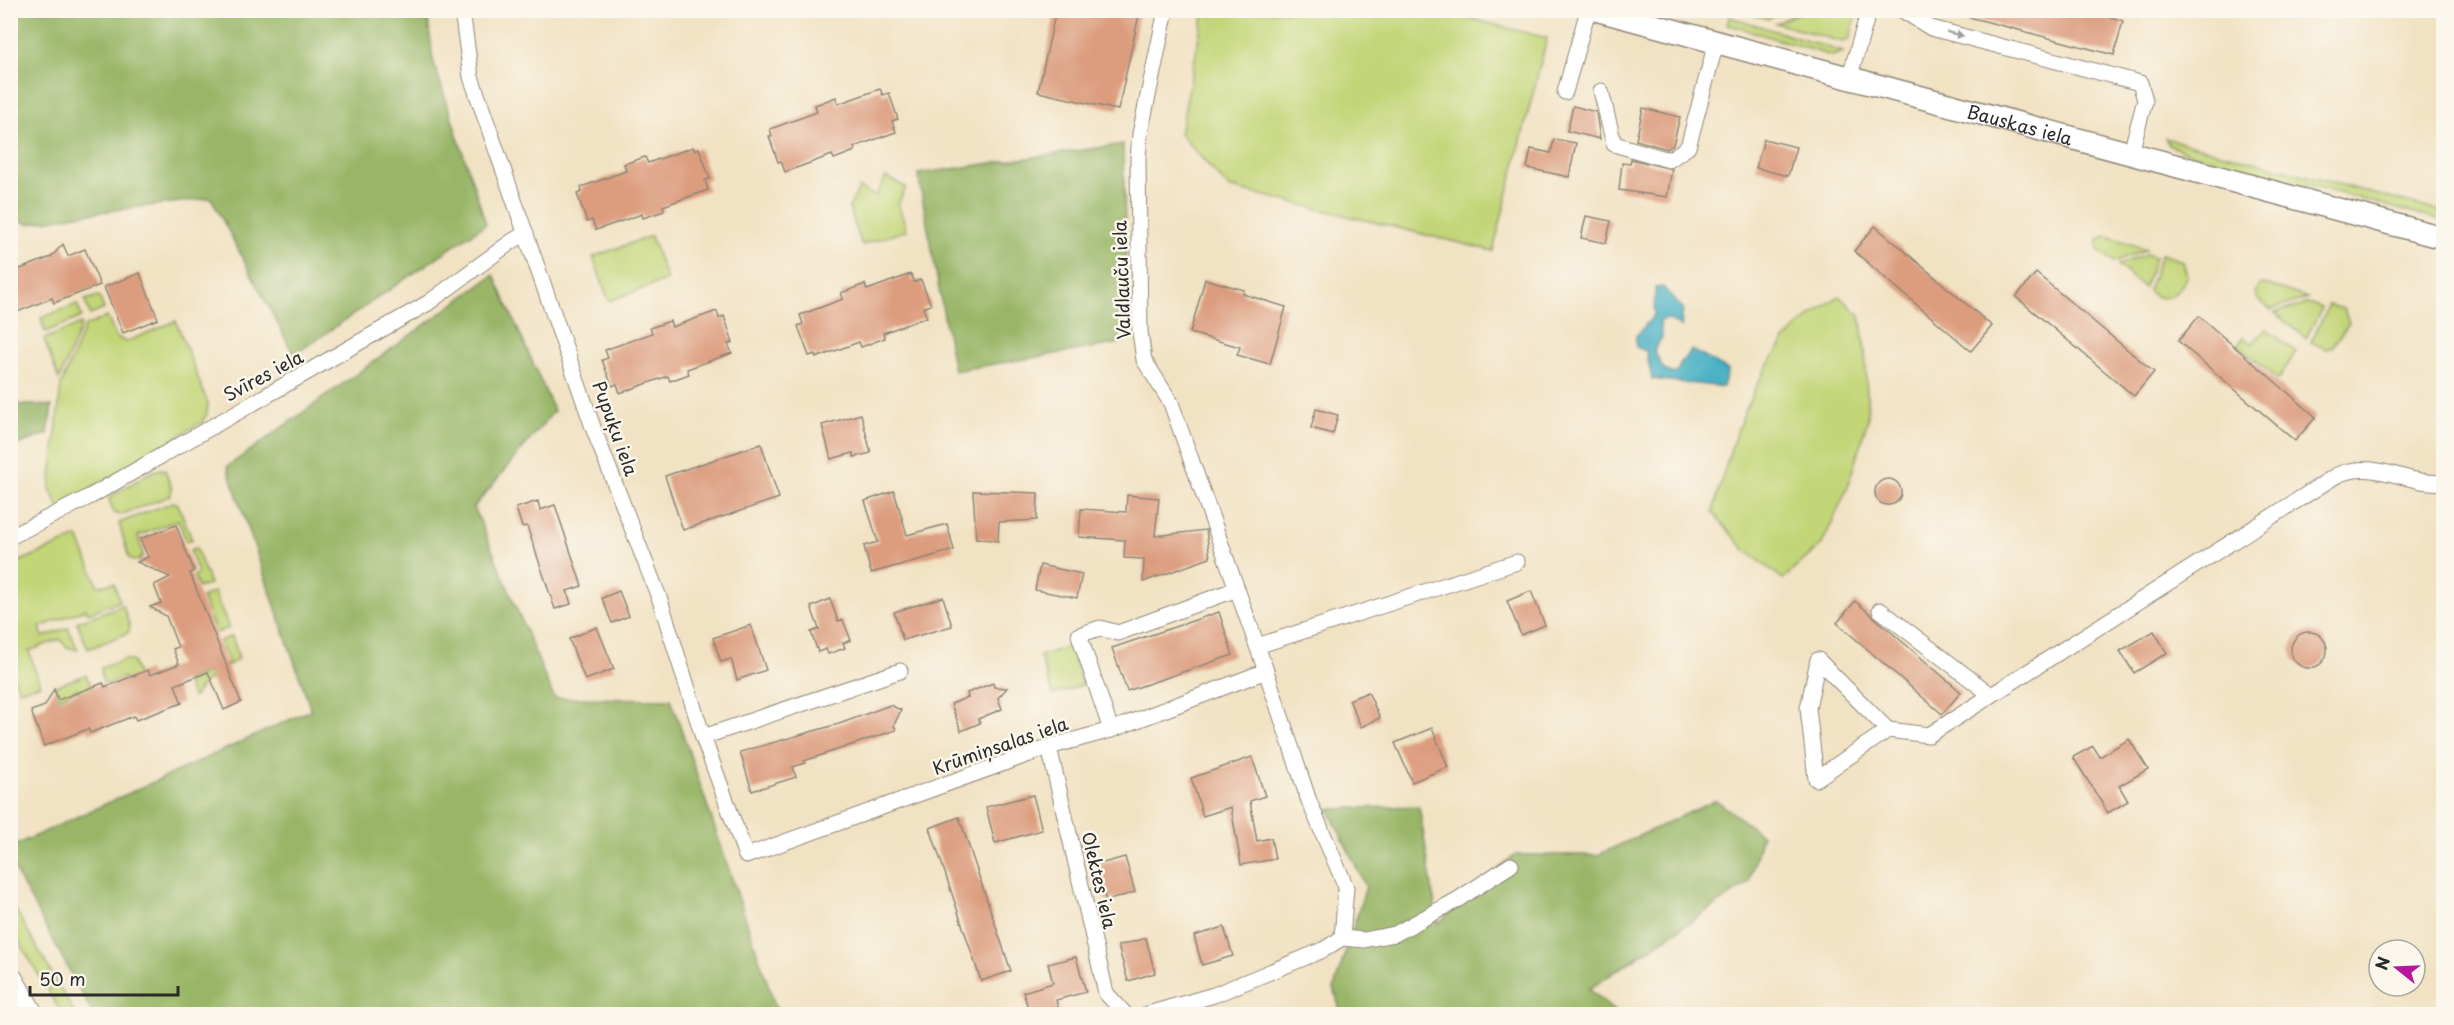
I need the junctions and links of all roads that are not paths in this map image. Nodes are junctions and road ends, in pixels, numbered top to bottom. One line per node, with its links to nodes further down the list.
1 (462, 10): 12 (street, Pupuķu iela)
2 (1166, 10): 17 (street, Valdlauču iela)
3 (1588, 10): 10 (street)
4 (1597, 10): 7 (main road, Bauskas iela)
5 (1869, 10): 8 (street)
6 (1902, 10): 11 (street, one-way to 11)
7 (1716, 43): 8 (main road, Bauskas iela); 9 (street)
8 (1849, 79): 11 (main road, Bauskas iela)
9 (1601, 91)
10 (1565, 92)
11 (2130, 156): 13 (main road, Bauskas iela)
12 (526, 233): 15 (street, Svīres iela); 25 (street, Pupuķu iela)
13 (2444, 238)
14 (2444, 482): 22 (street)
15 (10, 537)
16 (1517, 562): 19 (street)
17 (1237, 589): 19 (street, Valdlauču iela); 23 (street)
18 (1880, 609): 22 (street)
19 (1257, 646): 21 (street, Valdlauču iela)
20 (900, 671): 25 (street)
21 (1266, 671): 23 (street, Krūmiņsalas iela); 29 (street, Valdlauču iela)
22 (1991, 695): 24 (street)
23 (1112, 730): 26 (street, Krūmiņsalas iela)
24 (1888, 730): 24 (street)
25 (703, 737): 27 (street, Pupuķu iela)
26 (1049, 747): 27 (street, Krūmiņsalas iela); 32 (street, Olektes iela)
27 (747, 856)
28 (1510, 865): 29 (street)
29 (1342, 938): 33 (street)
30 (10, 980): 31 (highway)
31 (30, 1014)
32 (1125, 1014)
33 (1148, 1014)

